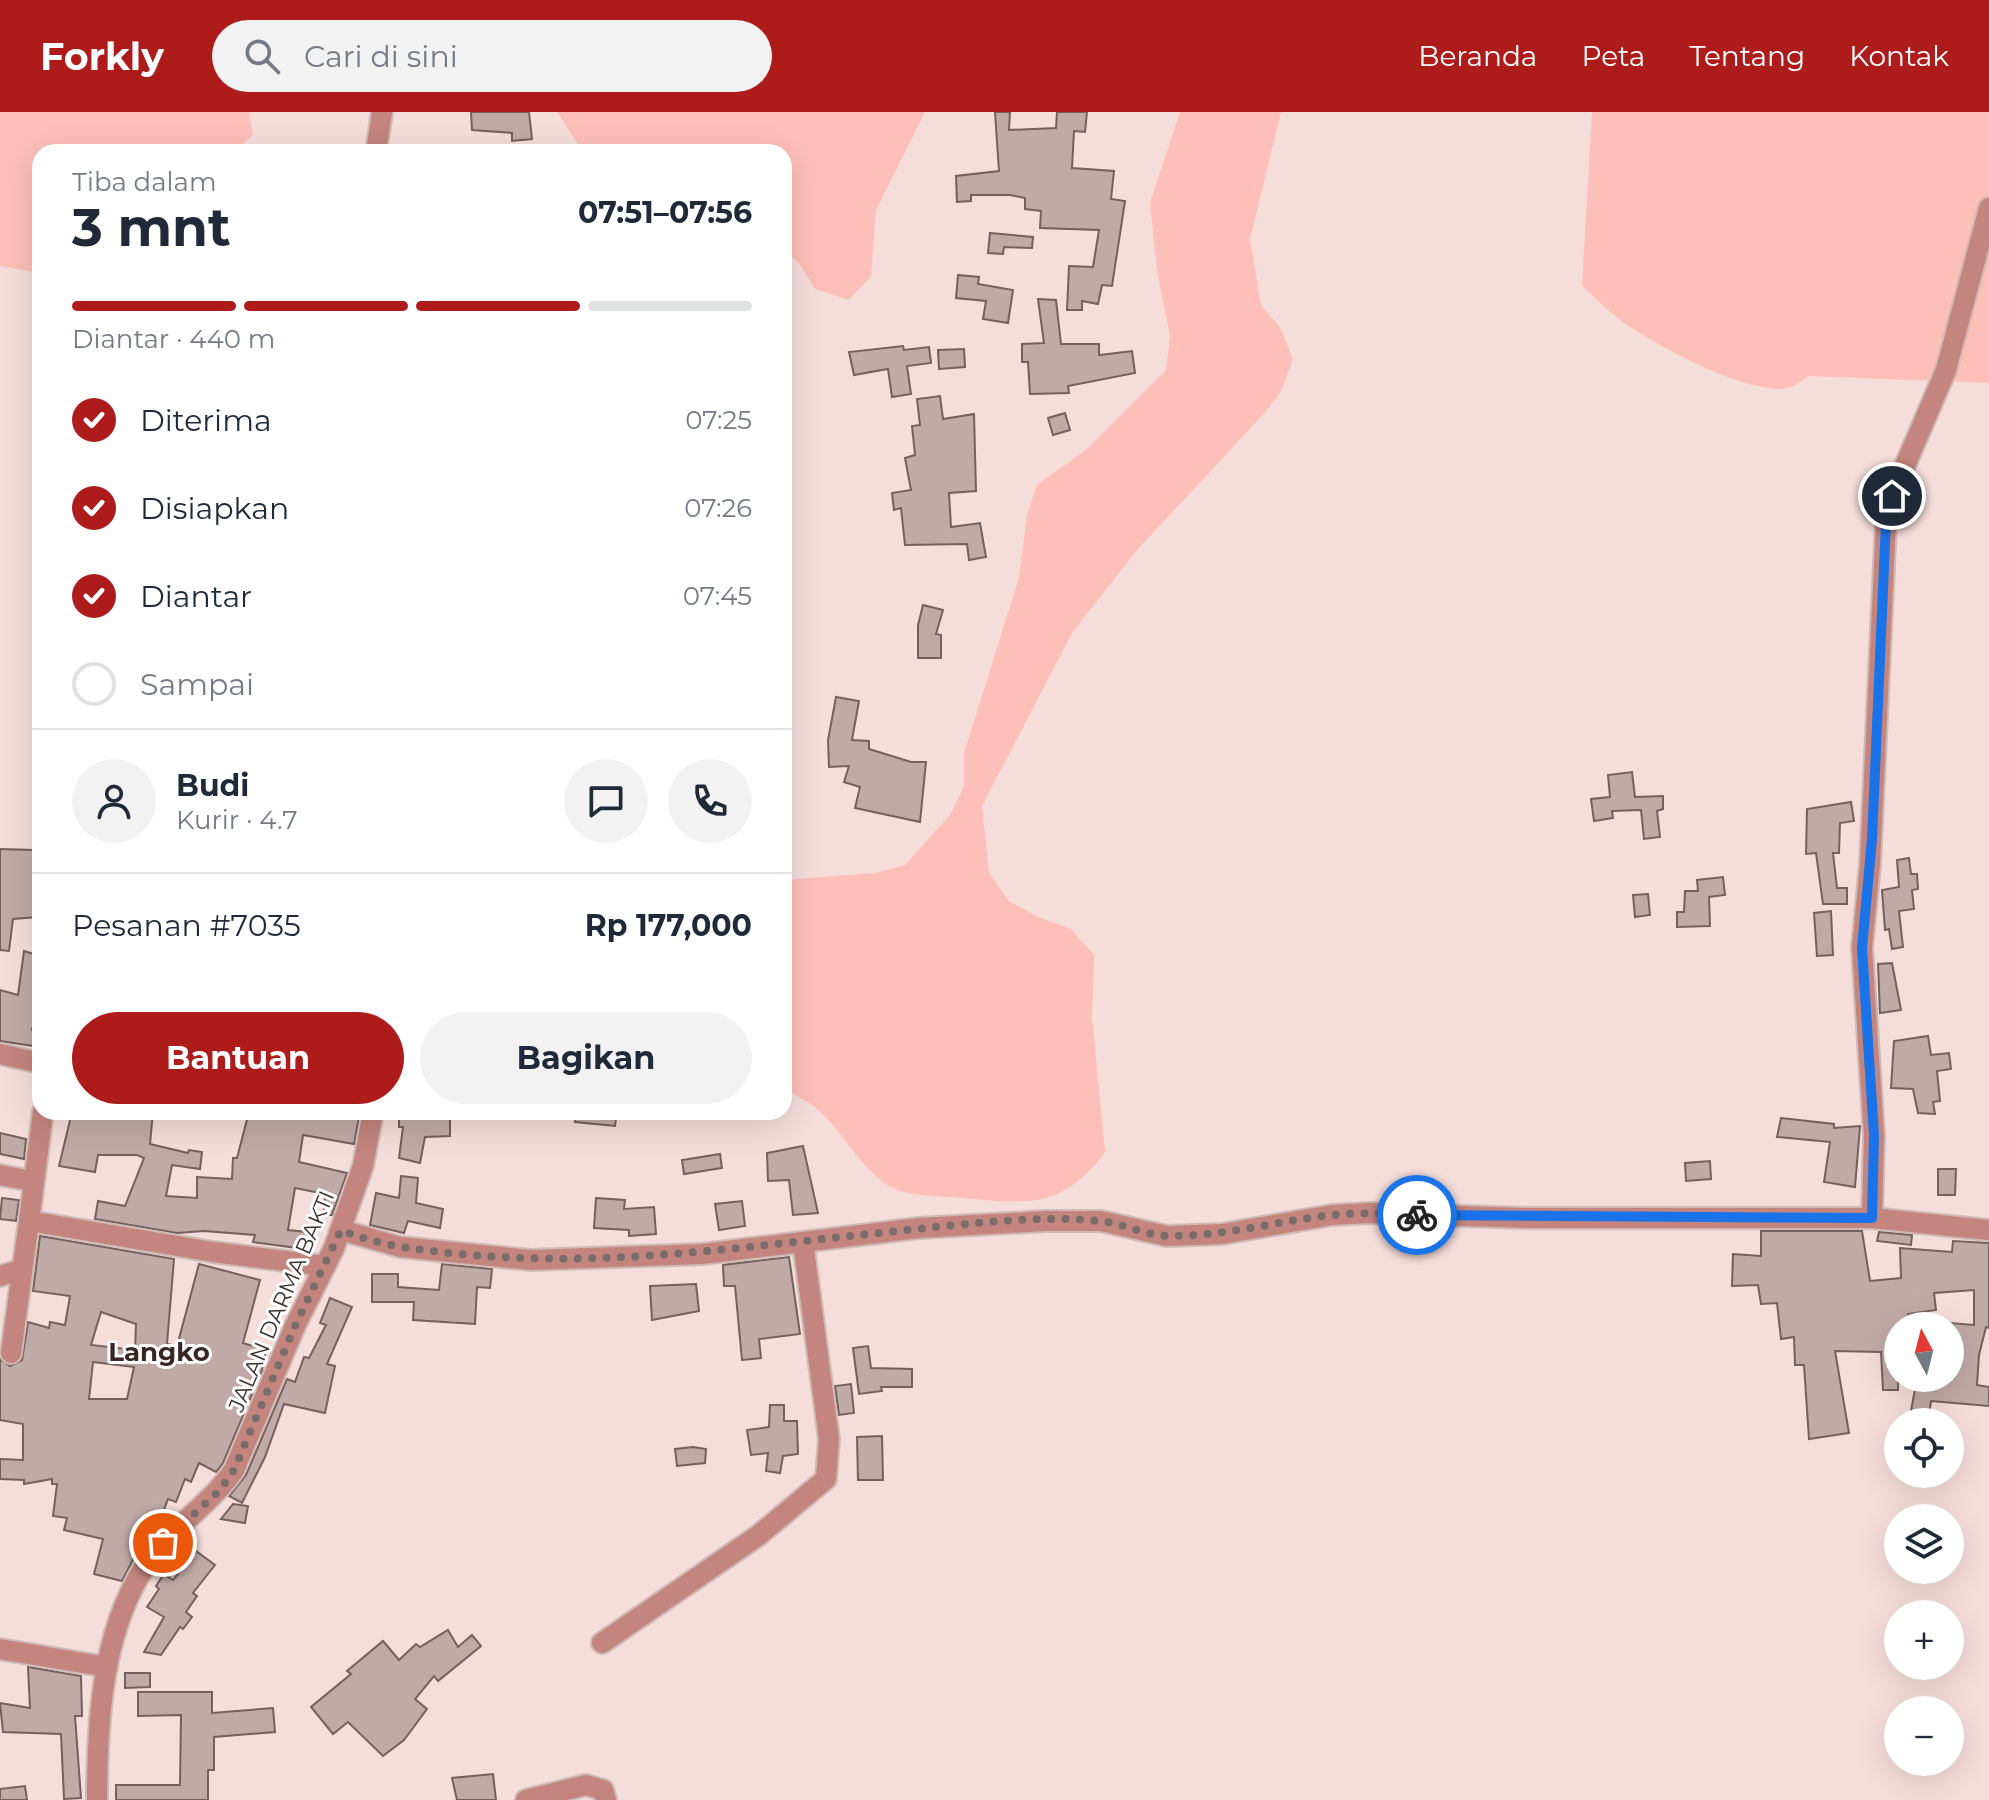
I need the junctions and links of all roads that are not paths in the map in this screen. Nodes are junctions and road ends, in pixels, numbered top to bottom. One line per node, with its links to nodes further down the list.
1 (382, 112): 2 (street)
2 (377, 144)
3 (1989, 208): 10 (street)
4 (0, 1054): 5 (street)
5 (32, 1061)
6 (42, 1120): 9 (street)
7 (372, 1120): 12 (street, JALAN DARMA BAKTI)
8 (0, 1175): 9 (street)
9 (32, 1181): 11 (street)
10 (1872, 1218): 13 (street); 14 (street)
11 (29, 1221): 15 (street); 16 (street)
12 (341, 1230): 14 (street); 15 (street, JALAN DARMA BAKTI)
13 (1989, 1230)
14 (803, 1242): 18 (street)
15 (325, 1266): 20 (street, JALAN DARMA BAKTI)
16 (10, 1273): 17 (street)
17 (11, 1353)
18 (602, 1643)
19 (0, 1649): 20 (street)
20 (107, 1667): 21 (street, JALAN DARMA BAKTI)
21 (97, 1800)
22 (526, 1800): 23 (street)
23 (606, 1800)

